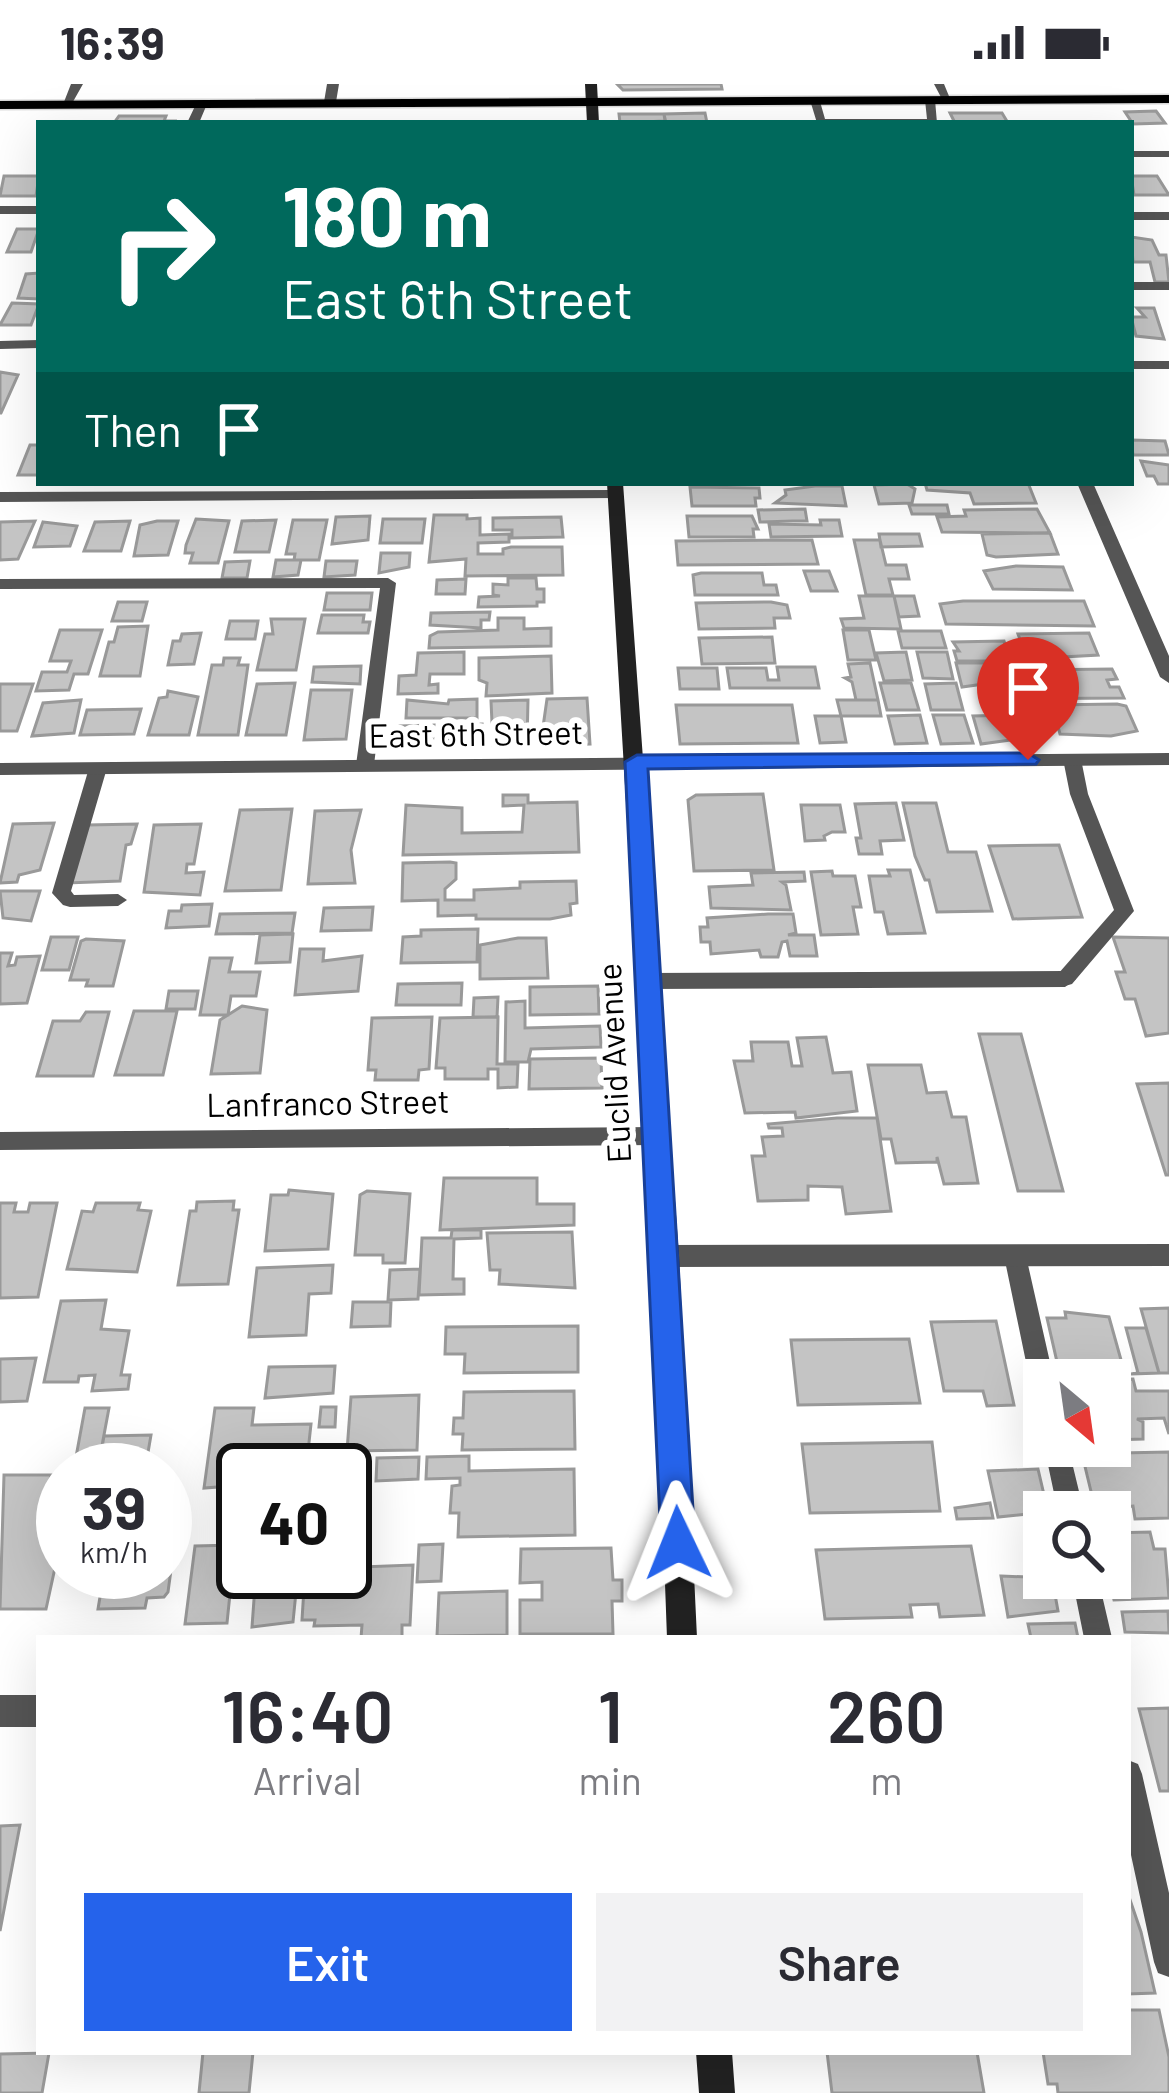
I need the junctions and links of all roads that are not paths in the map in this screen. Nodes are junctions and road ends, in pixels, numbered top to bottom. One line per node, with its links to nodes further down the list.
1 (77, 84): 10 (street)
2 (333, 84): 7 (street)
3 (938, 84): 6 (lane)
4 (592, 92): 6 (main road); 7 (main road)
5 (1169, 99): 6 (main road)
6 (938, 100)
7 (330, 102): 9 (main road)
8 (0, 104): 10 (main road)
9 (201, 104): 10 (main road); 11 (street)
10 (67, 105)
11 (194, 120)
12 (1134, 154): 13 (lane)
13 (1169, 154)
14 (0, 210): 15 (street)
15 (36, 210)
16 (1134, 216): 17 (street)
17 (1169, 216)
18 (1134, 286): 19 (lane)
19 (1169, 286)
20 (36, 344): 21 (street)
21 (0, 345)
22 (1169, 364): 23 (street)
23 (1134, 365)
24 (1086, 486): 28 (street)
25 (615, 488): 26 (street); 31 (street, Euclid Avenue)
26 (0, 497)
27 (0, 584): 32 (lane)
28 (1169, 677)
29 (1169, 758): 30 (street, East 6th Street)
30 (1072, 759): 31 (street, East 6th Street); 36 (lane)
31 (637, 762): 32 (street, East 6th Street); 37 (street, Euclid Avenue)
32 (364, 765): 33 (street, East 6th Street)
33 (98, 768): 34 (street, East 6th Street); 35 (lane)
34 (0, 769)
35 (118, 900)
36 (1066, 979): 37 (street)
37 (647, 981): 38 (street, Euclid Avenue)
38 (656, 1136): 39 (street, Lanfranco Street); 41 (street, Euclid Avenue)
39 (0, 1142)
40 (1169, 1255): 42 (street)
41 (666, 1256): 42 (street); 45 (street, Euclid Avenue)
42 (1015, 1256): 43 (lane)
43 (1037, 1359)
44 (1090, 1599): 46 (lane)
45 (682, 1635)
46 (1097, 1635)
47 (0, 1711): 48 (street)
48 (36, 1711)
49 (1131, 1788): 50 (lane)
50 (1169, 1962)
51 (714, 2055): 52 (street)
52 (717, 2093)

